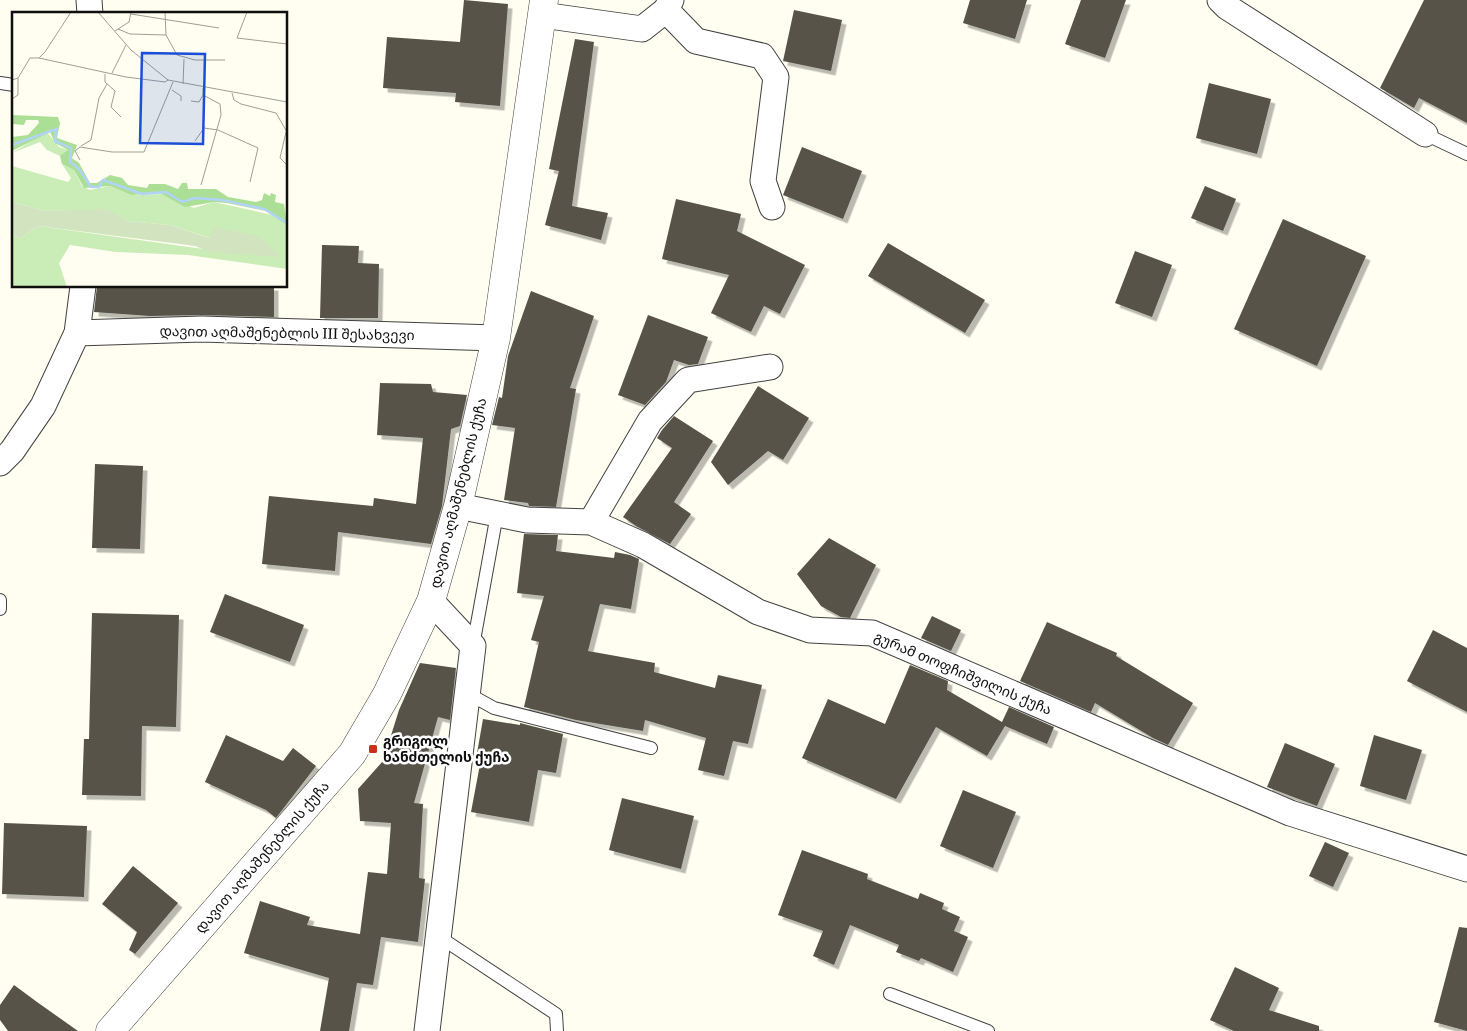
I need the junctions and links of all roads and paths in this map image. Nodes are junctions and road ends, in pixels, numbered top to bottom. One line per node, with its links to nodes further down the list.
1 (1220, 0): 4 (street)
2 (669, 5): 3 (street); 6 (street)
3 (543, 8): 9 (street, დავით აღმაშენებლის ქუჩა)
4 (1425, 134): 5 (lane)
5 (1467, 154)
6 (772, 207)
7 (83, 288): 8 (street)
8 (77, 333): 9 (street, დავით აღმაშენებლის III შესახვევი); 11 (street)
9 (496, 338): 12 (street, დავით აღმაშენებლის ქუჩა)
10 (770, 367): 14 (street)
11 (0, 463)
12 (458, 506): 13 (street, გურამ თოფჩიშვილის ქუჩა); 16 (street, დავით აღმაშენებლის ქუჩა)
13 (497, 514): 14 (street, გურამ თოფჩიშვილის ქუჩა); 18 (lane)
14 (590, 522): 21 (street, გურამ თოფჩიშვილის ქუჩა)
15 (0, 600): 17 (lane)
16 (431, 601): 18 (street); 24 (street, დავით აღმაშენებლის ქუჩა)
17 (0, 609)
18 (473, 646): 19 (street)
19 (467, 693): 20 (lane); 22 (street)
20 (651, 748)
21 (1467, 869)
22 (438, 936): 25 (street); 26 (lane)
23 (890, 994): 27 (lane)
24 (110, 1031)
25 (427, 1031)
26 (557, 1031)
27 (988, 1031)

